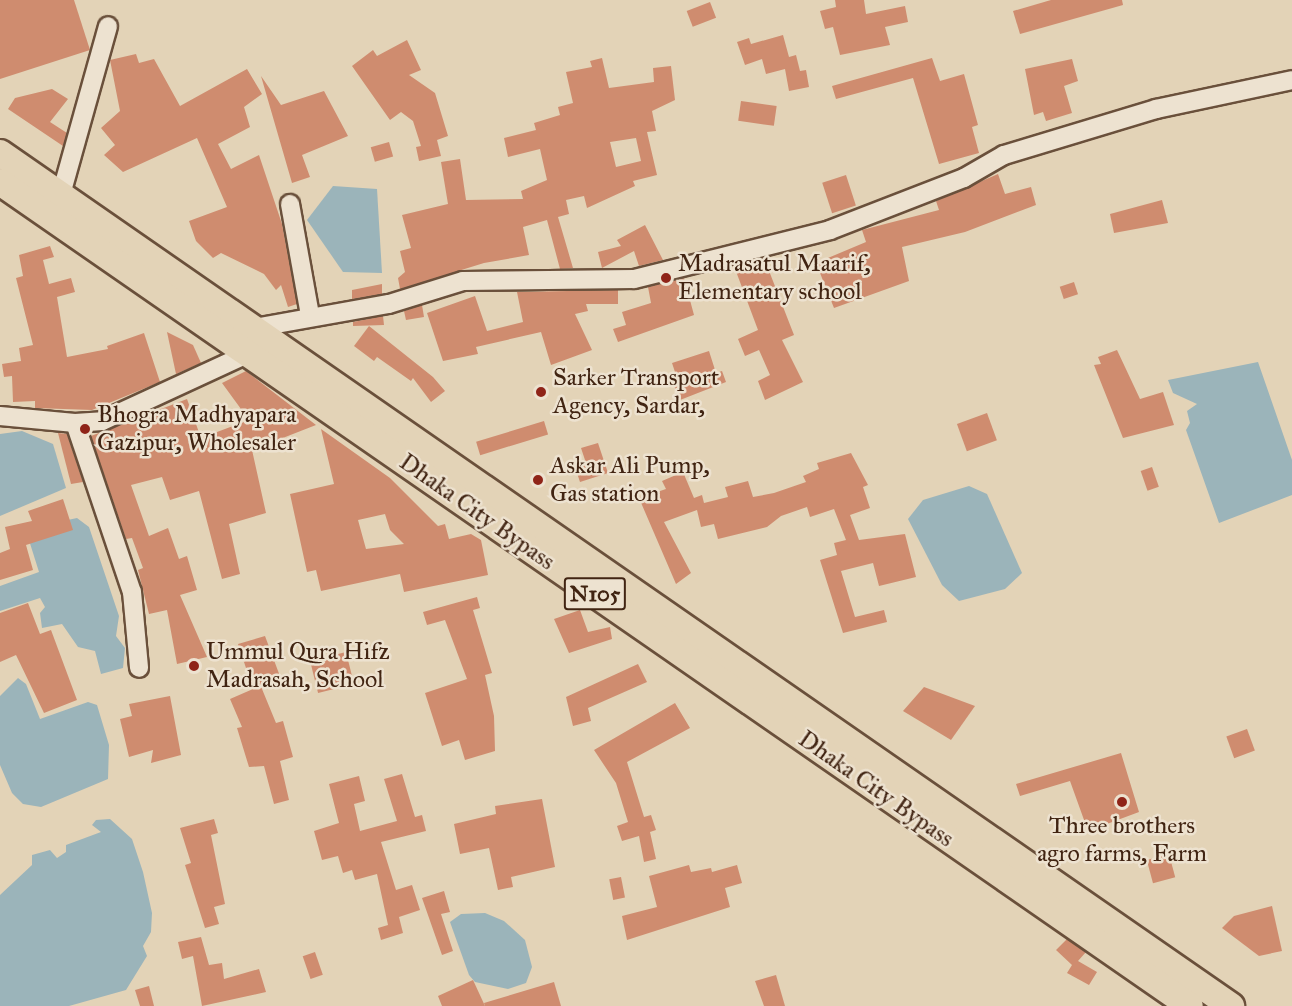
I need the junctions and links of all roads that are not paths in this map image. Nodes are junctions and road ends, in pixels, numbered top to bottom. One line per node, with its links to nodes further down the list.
1 (108, 26): 5 (street)
2 (1292, 80): 7 (street)
3 (0, 153): 5 (highway)
4 (0, 182): 9 (highway, Dhaka City Bypass / N105)
5 (62, 191): 8 (highway)
6 (290, 204): 7 (street)
7 (310, 315): 8 (street)
8 (254, 328): 14 (highway)
9 (249, 353): 11 (street); 13 (highway, Dhaka City Bypass / N105)
10 (0, 416): 11 (street)
11 (75, 423): 12 (street)
12 (139, 668)
13 (1190, 1006)
14 (1231, 1006)

